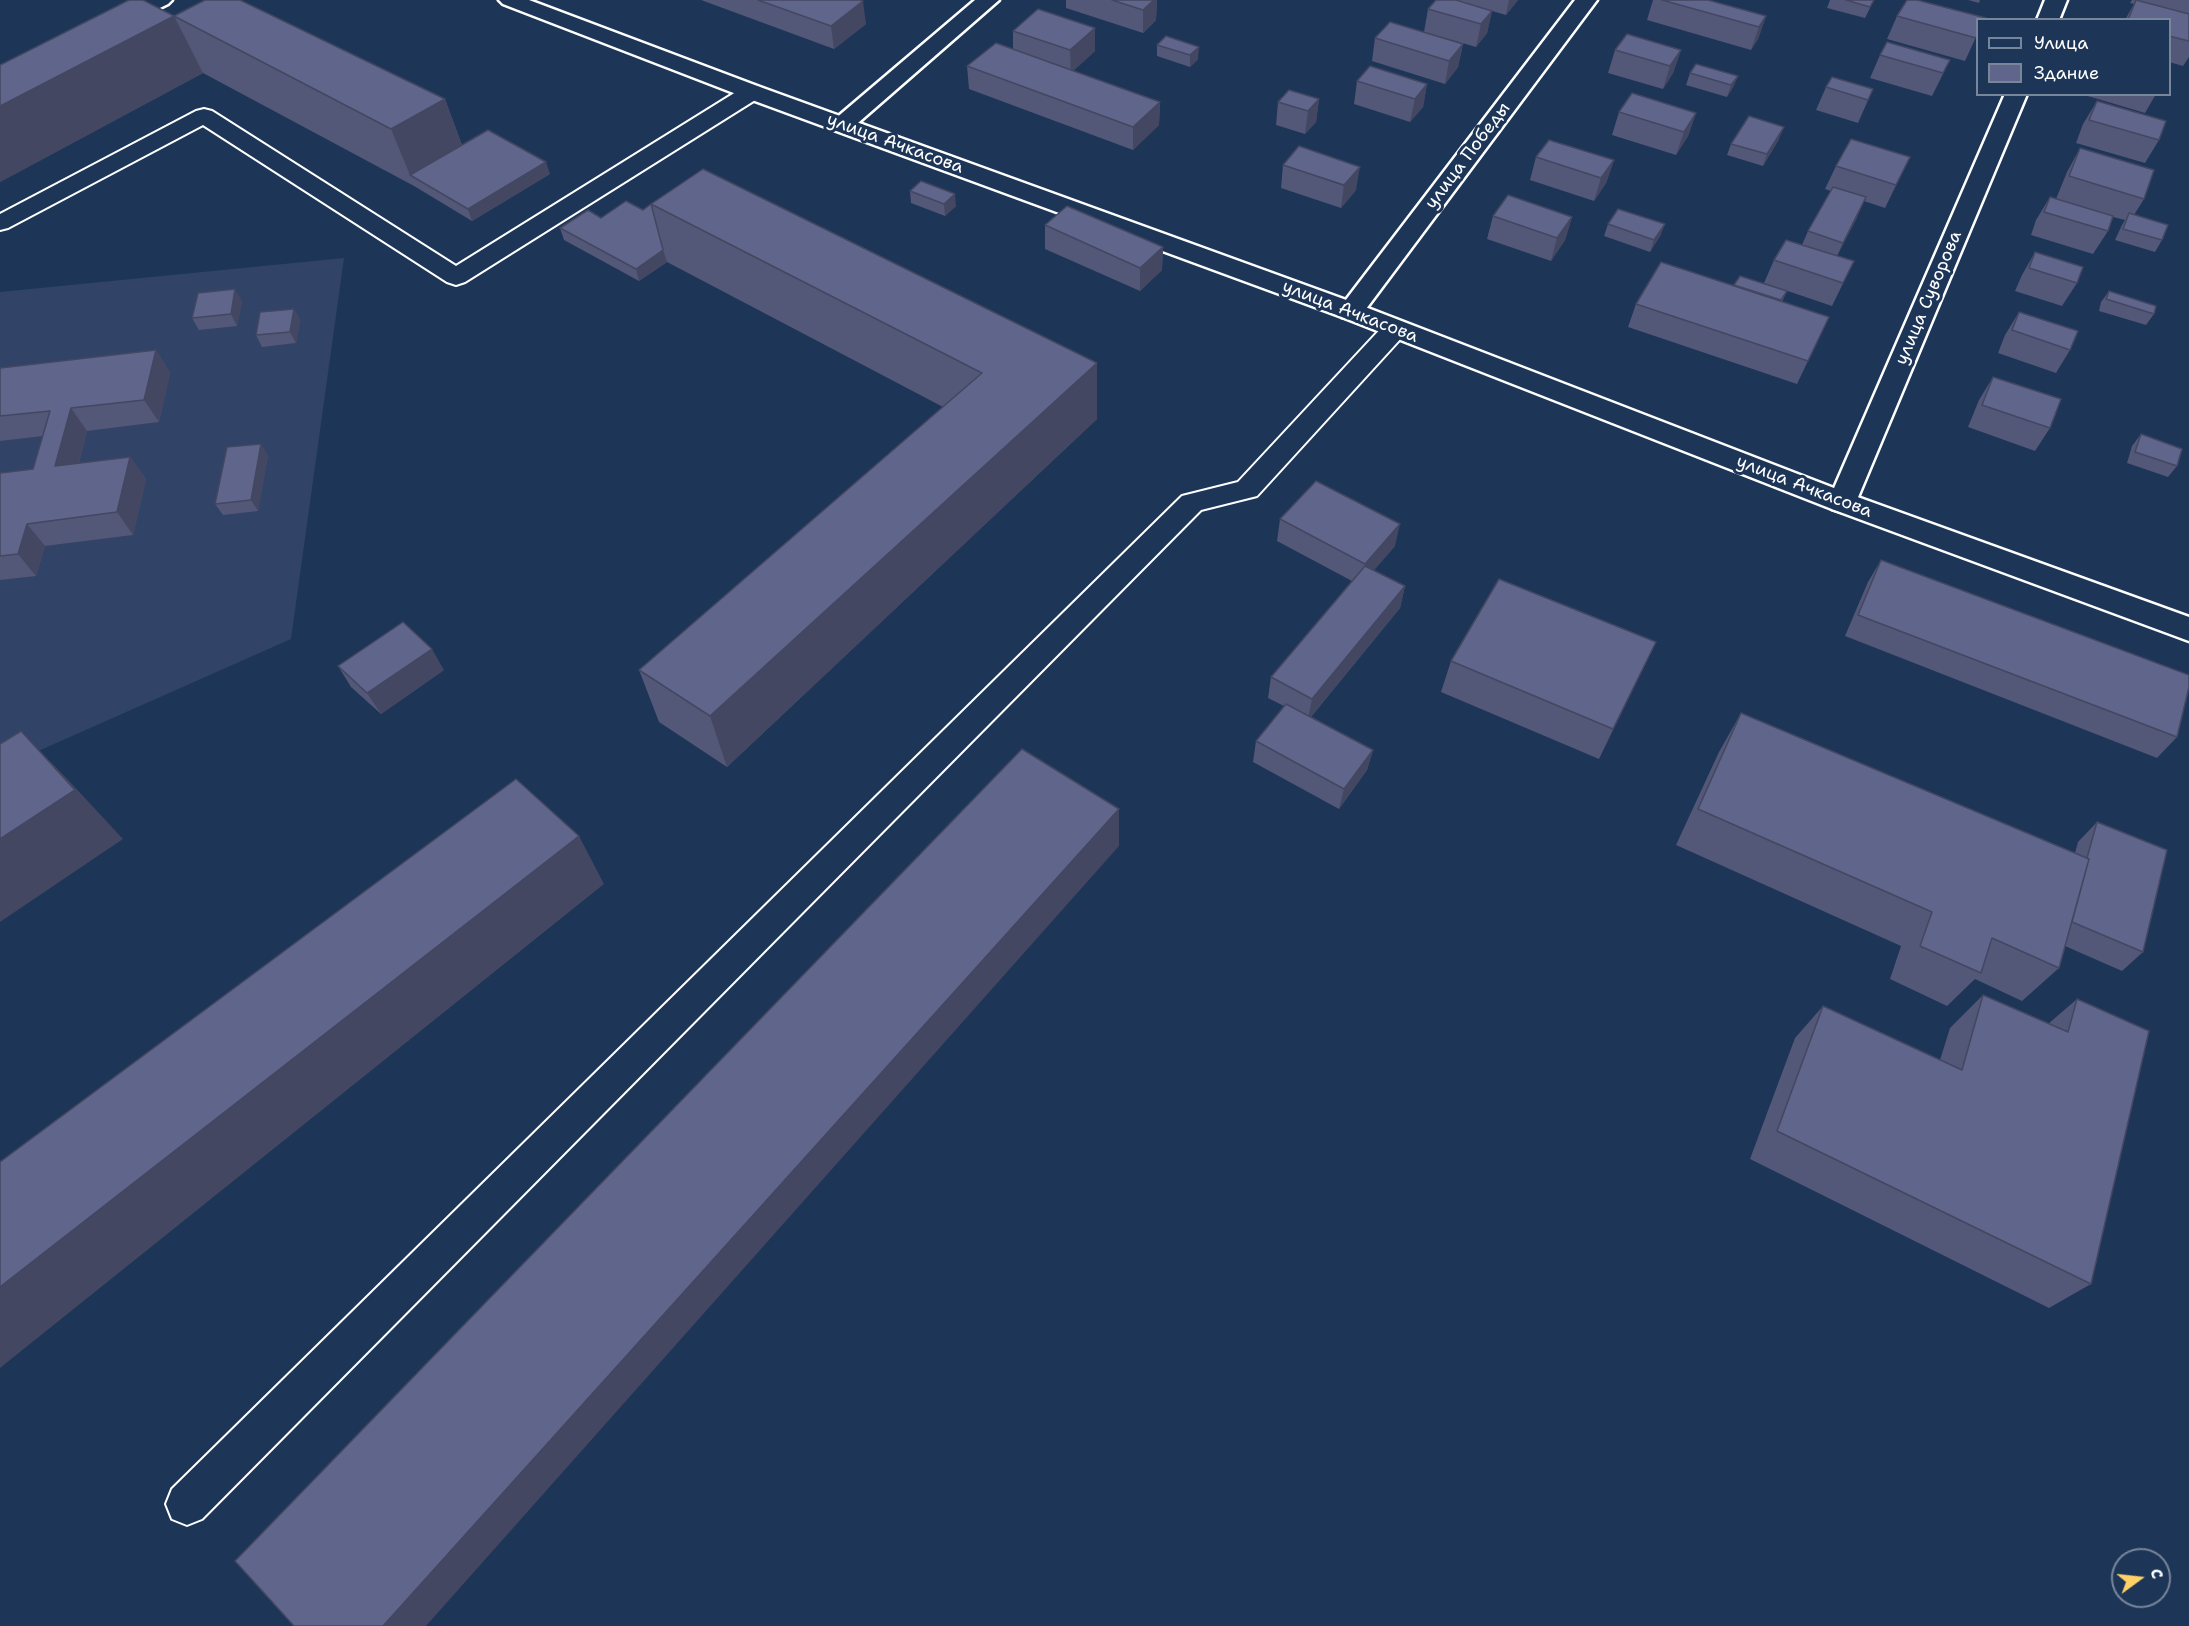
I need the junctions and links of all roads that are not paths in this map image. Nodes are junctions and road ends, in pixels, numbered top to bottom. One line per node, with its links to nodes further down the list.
1 (161, 0): 7 (street)
2 (510, 0): 8 (street, улица Ачкасова)
3 (988, 0): 10 (street)
4 (1586, 0): 12 (street, улица Победы)
5 (2056, 0): 6 (street)
6 (2049, 18)
7 (96, 30)
8 (752, 92): 10 (street, улица Ачкасова); 11 (lane)
9 (2015, 96): 14 (street, улица Суворова)
10 (843, 124): 12 (street, улица Ачкасова)
11 (0, 223)
12 (1351, 311): 13 (street, улица Ачкасова)
13 (1395, 329): 14 (street, улица Ачкасова); 16 (lane)
14 (1842, 502): 15 (street, улица Ачкасова)
15 (2189, 629)
16 (187, 1504)

